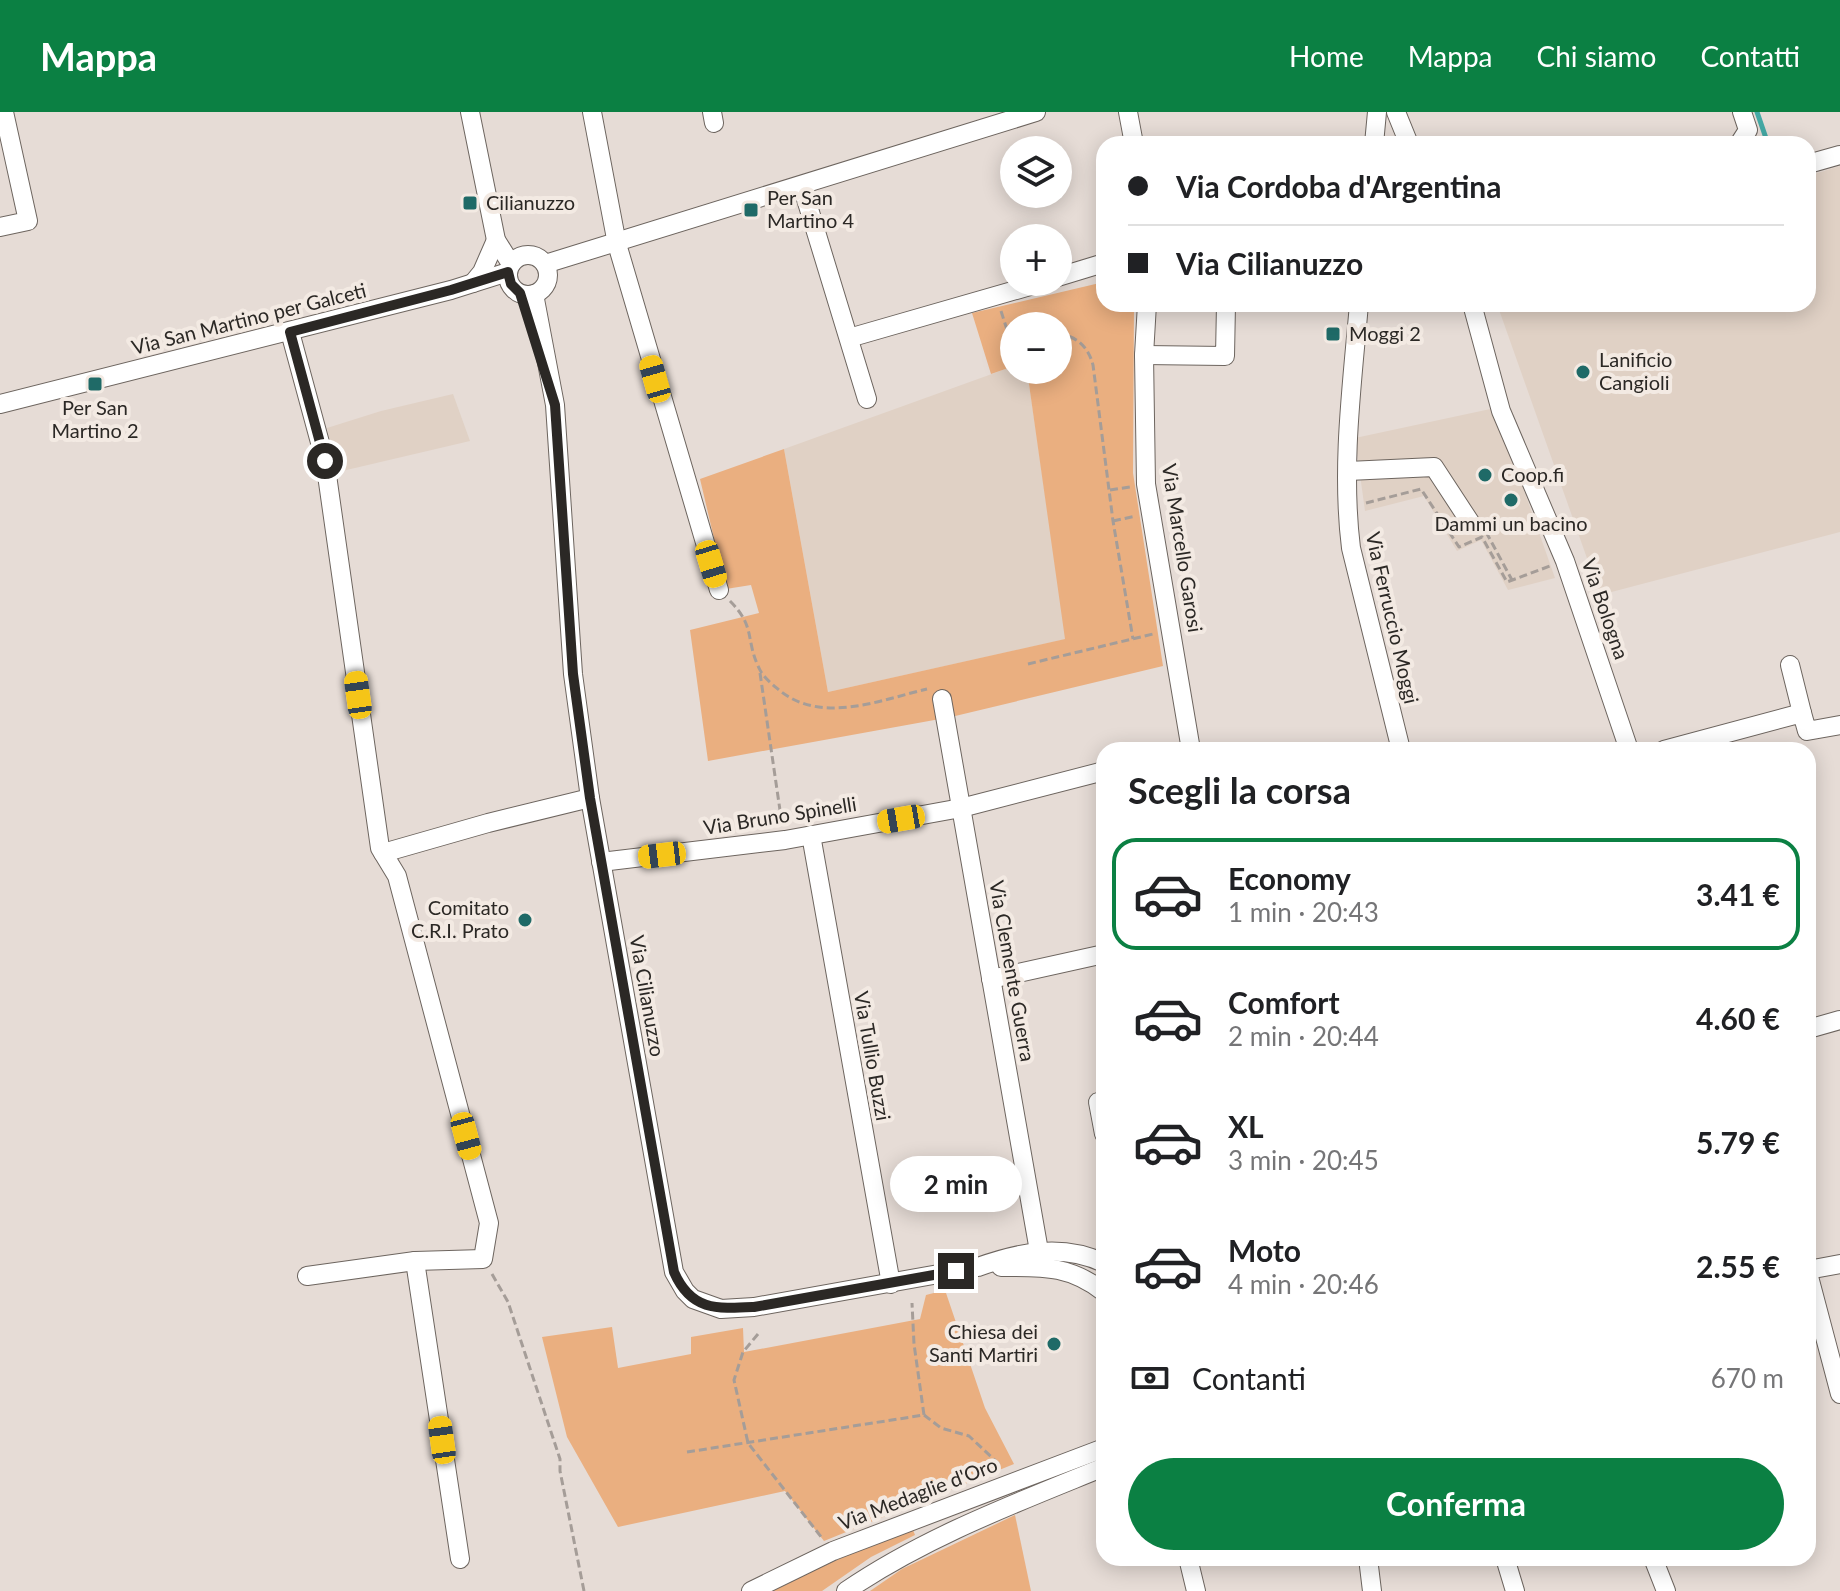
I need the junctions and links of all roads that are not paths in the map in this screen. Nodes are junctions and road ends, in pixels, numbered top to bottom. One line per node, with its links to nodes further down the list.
1 (4, 112): 17 (street)
2 (470, 112): 18 (street, Via Cilianuzzo)
3 (592, 112): 19 (street)
4 (1036, 112): 9 (street)
5 (1128, 112): 10 (street)
6 (1377, 112): 11 (street)
7 (1396, 112): 12 (street)
8 (1742, 112): 13 (street)
9 (993, 118): 16 (street)
10 (1132, 136)
11 (1375, 136)
12 (1406, 136)
13 (1744, 136)
14 (1840, 155): 15 (street)
15 (1816, 162)
16 (802, 186): 19 (street); 32 (street)
17 (0, 227)
18 (496, 240): 22 (street, Via Cilianuzzo); 24 (street)
19 (617, 244): 20 (street); 38 (street)
20 (545, 264): 22 (street); 25 (street)
21 (1096, 265): 23 (street)
22 (509, 268): 24 (street, Via San Martino per Galceti); 25 (street, Via Cilianuzzo)
23 (1072, 273)
24 (473, 283): 31 (street, Via San Martino per Galceti)
25 (527, 293): 48 (street, Via Cilianuzzo)
26 (1000, 296): 32 (street)
27 (1147, 312): 33 (street, Via Marcello Garosi)
28 (1226, 312): 33 (street)
29 (1358, 312): 36 (street, Via Ferruccio Moggi)
30 (1474, 312): 45 (street, Via Bologna)
31 (290, 332): 35 (street, Via San Martino per Galceti); 51 (street)
32 (849, 338): 34 (street)
33 (1144, 355): 43 (street, Via Marcello Garosi)
34 (867, 399)
35 (0, 404)
36 (1348, 471): 37 (street); 44 (street, Via Ferruccio Moggi)
37 (1470, 522)
38 (719, 590)
39 (1790, 665): 41 (street)
40 (938, 693): 49 (street, Via Clemente Guerra)
41 (1802, 713): 42 (street); 46 (street)
42 (1840, 725)
43 (1188, 742)
44 (1399, 742)
45 (1626, 742)
46 (1694, 742)
47 (1096, 773): 49 (street, Via Bruno Spinelli)
48 (590, 798): 51 (street); 52 (street, Via Cilianuzzo)
49 (961, 808): 50 (street, Via Bruno Spinelli); 54 (street, Via Clemente Guerra)
50 (811, 835): 52 (street, Via Bruno Spinelli); 64 (street, Via Tullio Buzzi)
51 (383, 853): 59 (street)
52 (601, 862): 64 (street, Via Cilianuzzo)
53 (1096, 956): 54 (street)
54 (991, 979): 57 (street, Via Clemente Guerra)
55 (1840, 1020): 56 (street)
56 (1816, 1027)
57 (1039, 1251): 58 (street, Via Cilianuzzo); 61 (street, Via Cilianuzzo)
58 (1096, 1260)
59 (415, 1261): 63 (street); 70 (street)
60 (1840, 1264): 62 (street)
61 (978, 1267): 64 (street, Via Cilianuzzo); 65 (street, Via Cilianuzzo)
62 (1816, 1270)
63 (307, 1276)
64 (891, 1284)
65 (1096, 1286)
66 (1816, 1302): 67 (street)
67 (1840, 1394)
68 (1096, 1451): 75 (street, Via Medaglie d'Oro)
69 (1096, 1470): 76 (street)
70 (460, 1559)
71 (1190, 1566): 77 (street)
72 (1369, 1566): 78 (street)
73 (1507, 1566): 79 (street)
74 (1656, 1566): 80 (street)
75 (751, 1591)
76 (846, 1591)
77 (1196, 1591)
78 (1372, 1591)
79 (1515, 1591)
80 (1666, 1591)

